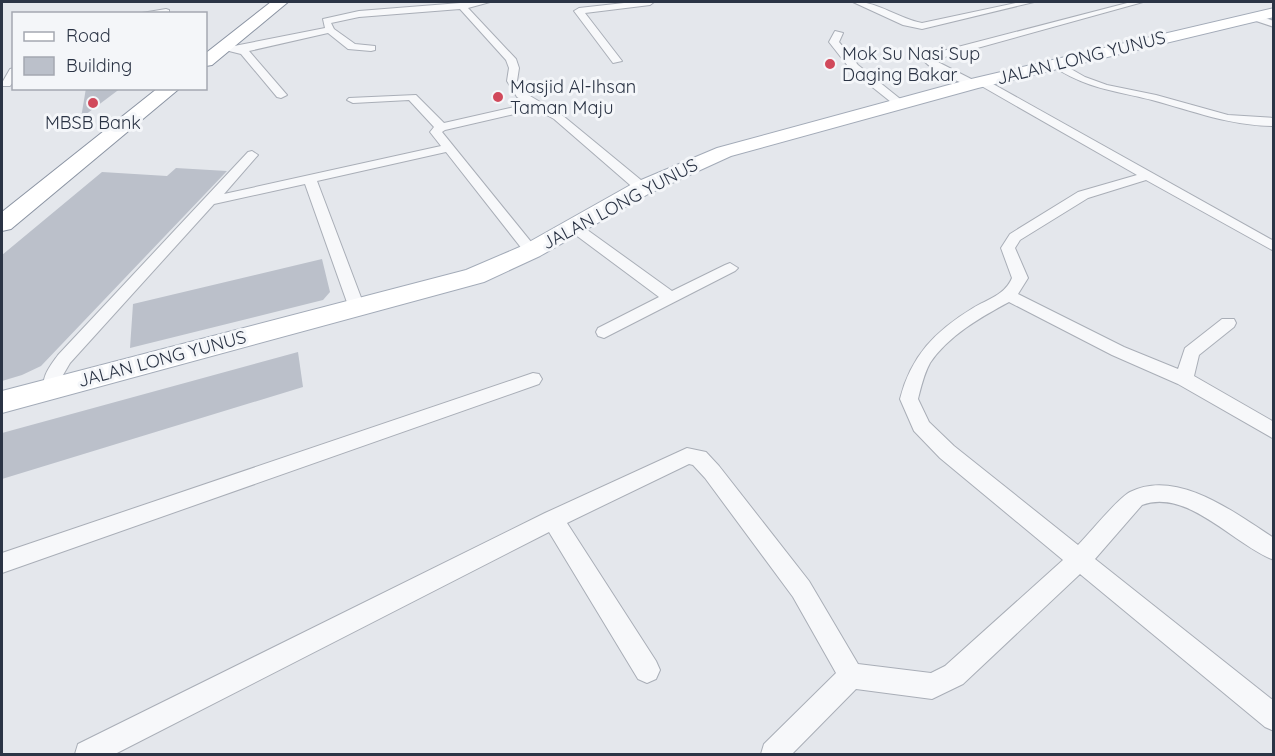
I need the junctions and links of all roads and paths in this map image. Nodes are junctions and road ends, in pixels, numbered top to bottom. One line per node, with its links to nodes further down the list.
1 (266, 2): 13 (highway)
2 (280, 2): 13 (highway)
3 (486, 2): 9 (street)
4 (650, 2): 8 (street)
5 (857, 2): 6 (street)
6 (1030, 2)
7 (1140, 2): 18 (street)
8 (608, 4): 16 (street)
9 (462, 6): 11 (street); 24 (street)
10 (1267, 18): 17 (main road, JALAN LONG YUNUS)
11 (330, 30): 13 (street); 14 (street)
12 (838, 33): 23 (street)
13 (222, 48): 15 (highway); 21 (street)
14 (370, 48)
15 (207, 60)
16 (617, 62)
17 (1057, 64): 18 (main road, JALAN LONG YUNUS); 25 (street)
18 (977, 83): 23 (main road, JALAN LONG YUNUS); 29 (street)
19 (150, 90): 33 (highway)
20 (169, 90): 34 (highway)
21 (281, 95)
22 (353, 100): 26 (street)
23 (900, 104): 31 (main road, JALAN LONG YUNUS)
24 (537, 105): 26 (street); 31 (street)
25 (1274, 122)
26 (441, 127): 27 (street)
27 (449, 148): 30 (street); 37 (street)
28 (252, 155): 32 (street)
29 (1147, 176): 36 (street); 39 (street)
30 (310, 179): 32 (street); 41 (street)
31 (642, 188): 35 (main road, JALAN LONG YUNUS)
32 (210, 201): 46 (street)
33 (2, 206)
34 (2, 224)
35 (574, 227): 37 (main road, JALAN LONG YUNUS); 40 (street)
36 (1274, 247)
37 (531, 252): 41 (main road, JALAN LONG YUNUS)
38 (730, 268): 40 (street)
39 (1009, 296): 45 (street); 51 (street)
40 (671, 298): 43 (street)
41 (357, 308): 46 (main road, JALAN LONG YUNUS)
42 (1228, 323): 45 (street)
43 (604, 332)
44 (532, 379): 52 (street)
45 (1184, 379): 48 (street)
46 (52, 388): 47 (main road, JALAN LONG YUNUS)
47 (3, 401)
48 (1274, 432)
49 (553, 520): 53 (street); 54 (street); 56 (street)
50 (1274, 550): 51 (street)
51 (1080, 559): 54 (street); 55 (street)
52 (2, 563)
53 (647, 670)
54 (851, 676): 57 (street)
55 (1274, 718)
56 (101, 751)
57 (774, 754)

